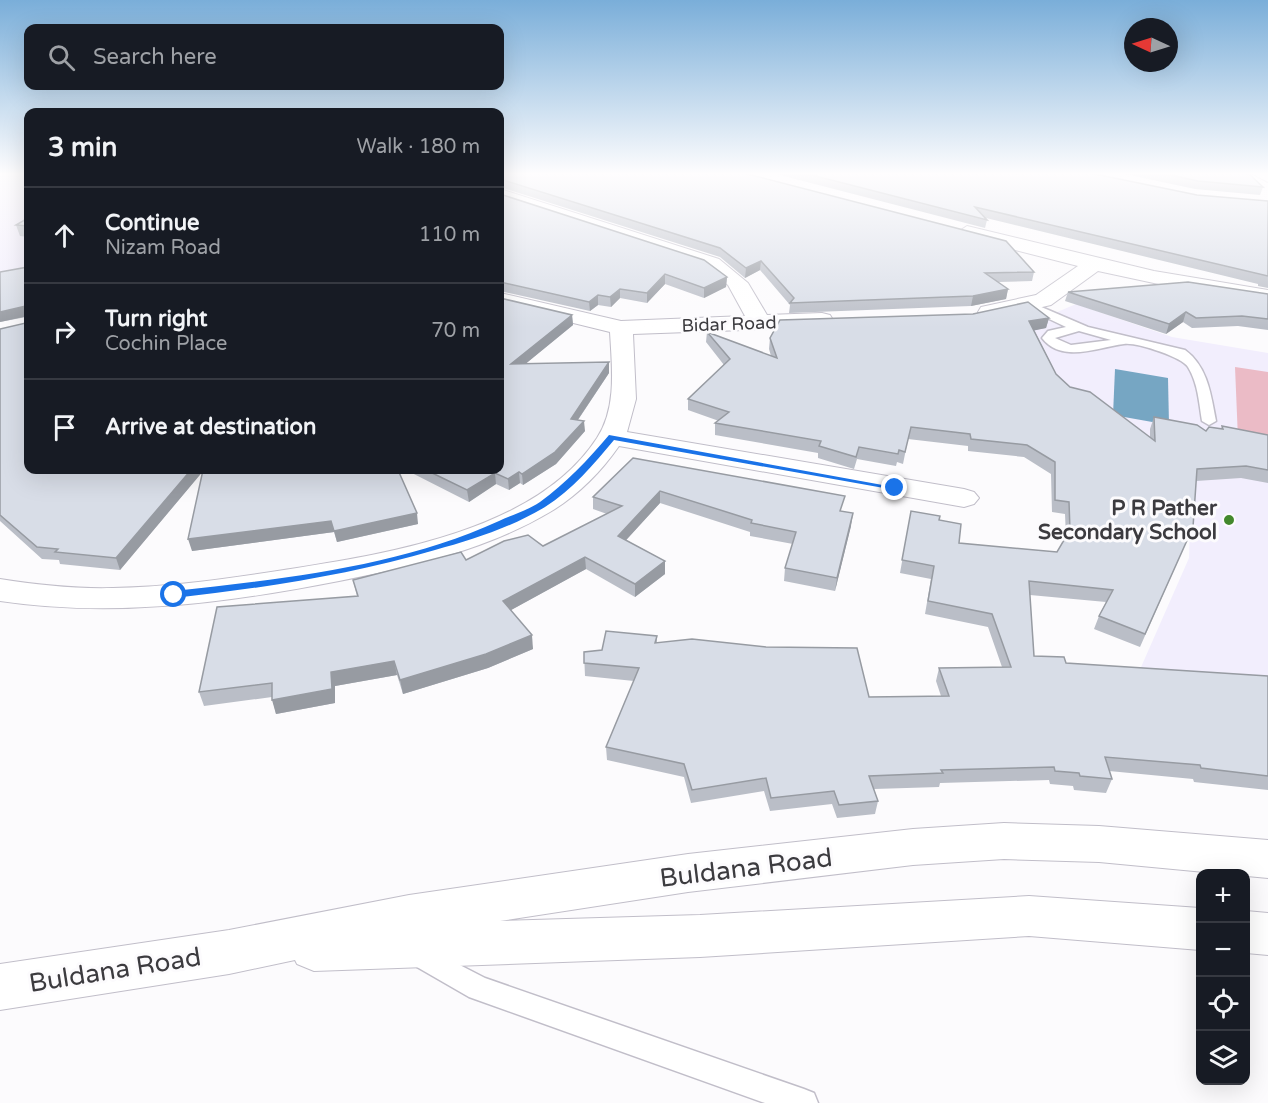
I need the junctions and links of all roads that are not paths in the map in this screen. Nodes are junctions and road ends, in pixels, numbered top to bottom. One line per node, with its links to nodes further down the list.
1 (594, 224): 9 (street)
2 (946, 226): 3 (street)
3 (1093, 265): 4 (street); 6 (street)
4 (1268, 296)
5 (504, 300): 10 (street, Bidar Road)
6 (1028, 305): 7 (street); 11 (lane)
7 (971, 315)
8 (842, 320): 9 (street, Bidar Road)
9 (759, 322): 10 (street, Bidar Road)
10 (621, 328): 14 (street)
11 (1078, 328): 12 (lane); 12 (lane)
12 (1128, 342): 13 (lane)
13 (1209, 421)
14 (612, 437): 15 (street); 16 (street)
15 (964, 498)
16 (0, 590)
17 (1268, 859): 22 (street, Buldana Road)
18 (1196, 929): 21 (street, Buldana Road)
19 (1250, 932): 20 (street)
20 (1268, 934)
21 (403, 946): 22 (street, Buldana Road); 24 (lane)
22 (229, 952): 23 (street, Buldana Road)
23 (0, 987)
24 (804, 1103)

